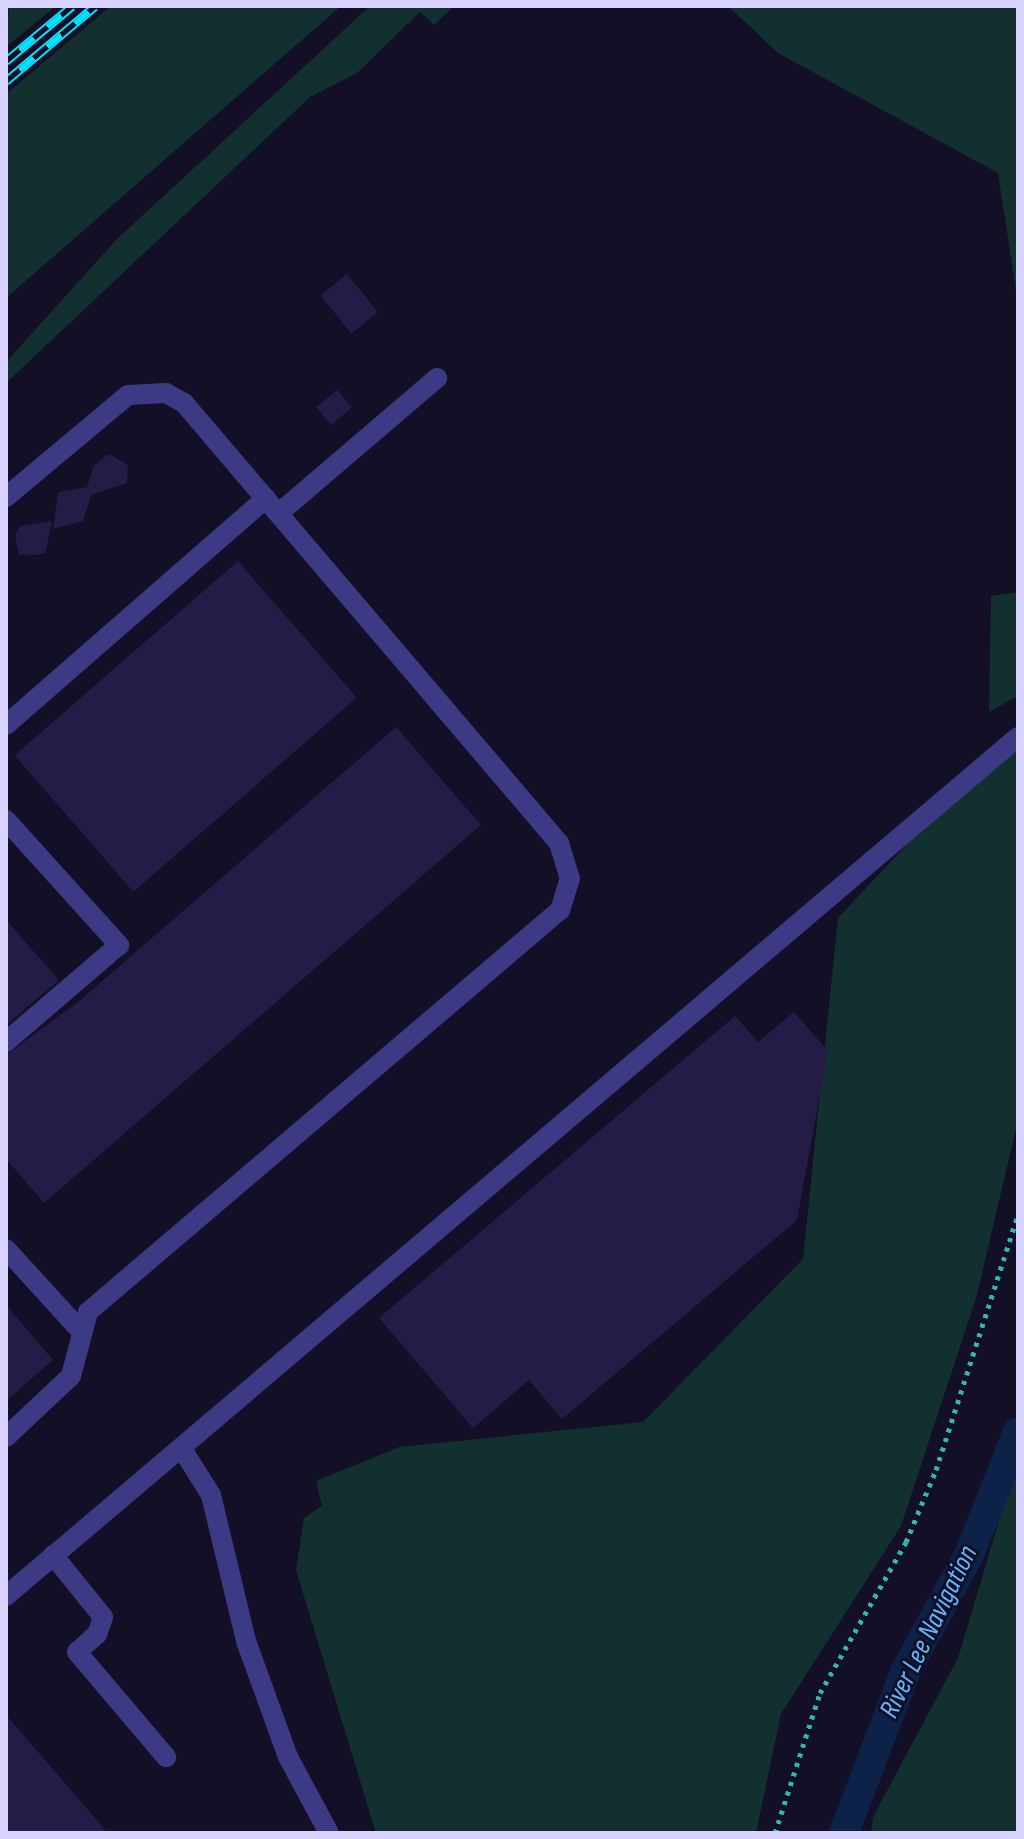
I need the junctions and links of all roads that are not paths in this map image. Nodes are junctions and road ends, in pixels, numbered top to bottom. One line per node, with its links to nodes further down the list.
1 (437, 378): 3 (lane)
2 (6, 497): 3 (lane)
3 (273, 506): 4 (lane); 9 (lane)
4 (6, 725)
5 (1018, 737): 11 (lane)
6 (6, 820): 7 (lane)
7 (6, 1042)
8 (6, 1249): 9 (lane)
9 (81, 1331): 10 (lane)
10 (6, 1437)
11 (182, 1449): 12 (lane); 15 (lane)
12 (53, 1555): 13 (lane); 14 (lane)
13 (6, 1596)
14 (166, 1757)
15 (329, 1833)

